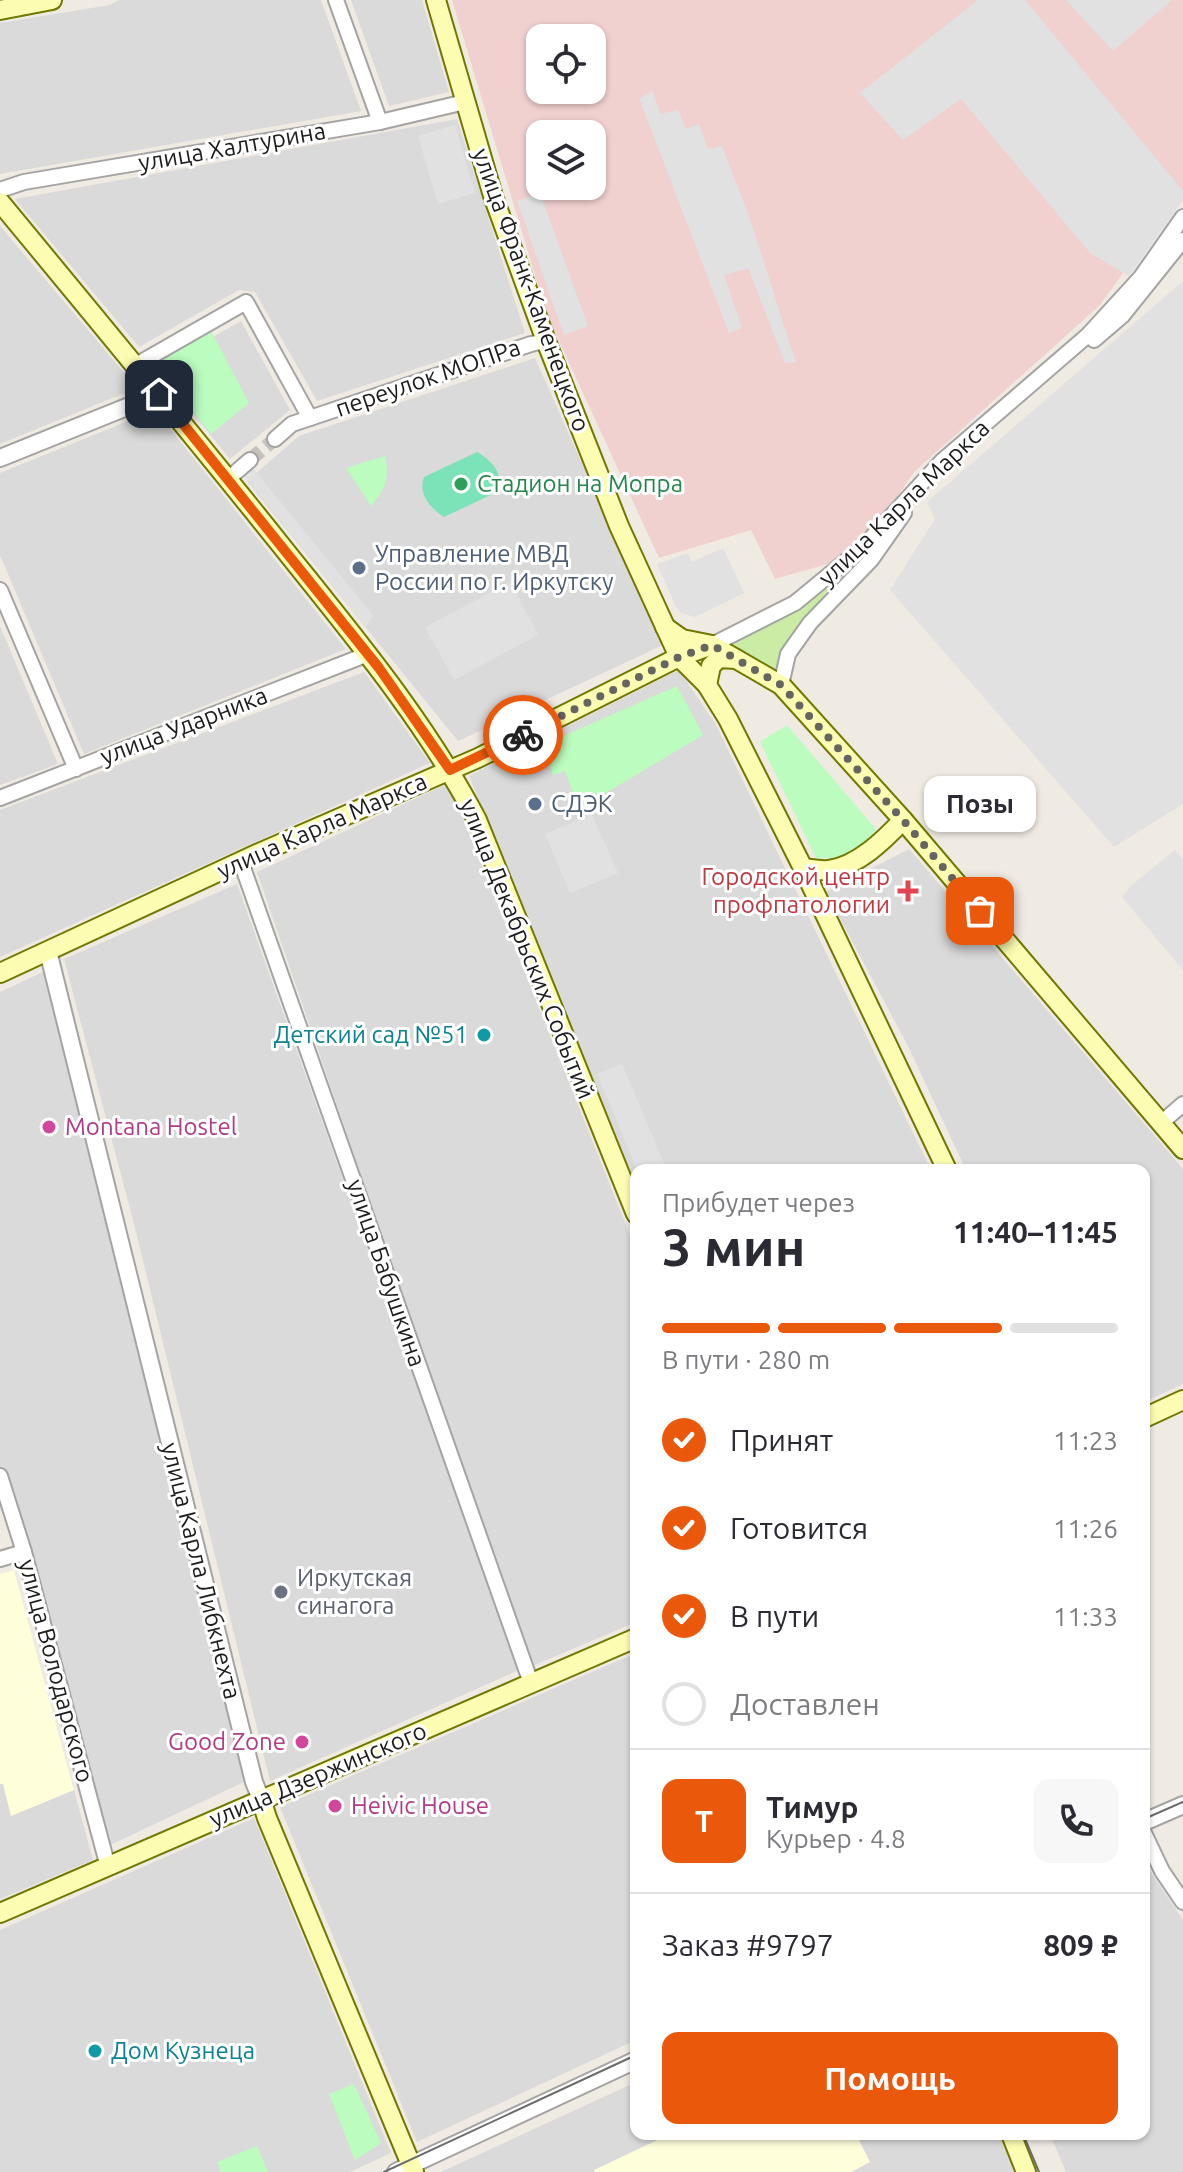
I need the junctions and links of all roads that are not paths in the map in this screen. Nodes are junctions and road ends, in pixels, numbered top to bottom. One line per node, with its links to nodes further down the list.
1 (52, 0): 4 (main road)
2 (336, 0): 6 (street)
3 (436, 0): 5 (main road, улица Франк-Каменецкого)
4 (0, 10)
5 (465, 102): 6 (street, улица Халтурина); 11 (main road, улица Франк-Каменецкого)
6 (380, 122): 7 (street, улица Халтурина)
7 (0, 190)
8 (0, 202): 12 (main road, улица Декабрьских Событий)
9 (1183, 217): 21 (street, улица Карла Маркса)
10 (1183, 240): 26 (street)
11 (546, 341): 14 (street, переулок МОПРа); 20 (main road, улица Франк-Каменецкого)
12 (136, 365): 13 (main road, улица Декабрьских Событий); 14 (street, переулок МОПРа)
13 (159, 394): 16 (street); 18 (main road, улица Декабрьских Событий)
14 (310, 418): 15 (street, переулок МОПРа)
15 (275, 439)
16 (0, 458)
17 (250, 460): 18 (street)
18 (228, 479): 22 (main road, улица Декабрьских Событий)
19 (0, 590): 27 (street)
20 (664, 626): 21 (main road); 23 (main road, улица Франк-Каменецкого)
21 (712, 645): 23 (main road, улица Карла Маркса); 24 (main road)
22 (368, 654): 27 (street, улица Ударника); 28 (main road, улица Декабрьских Событий)
23 (679, 657): 25 (main road, улица Франк-Каменецкого); 28 (main road, улица Карла Маркса)
24 (736, 659): 25 (main road); 26 (main road)
25 (707, 685): 32 (main road, улица Франк-Каменецкого)
26 (781, 685): 30 (main road)
27 (76, 769): 29 (street, улица Ударника)
28 (450, 770): 31 (main road, улица Карла Маркса); 39 (main road, улица Декабрьских Событий)
29 (0, 798)
30 (903, 820): 32 (main road); 36 (main road)
31 (241, 862): 33 (main road, улица Карла Маркса); 46 (street, улица Бабушкина)
32 (803, 868): 38 (main road, улица Франк-Каменецкого)
33 (48, 951): 34 (main road, улица Карла Маркса); 47 (street, улица Карла Либкнехта)
34 (0, 973)
35 (1183, 1104): 36 (street)
36 (1161, 1123): 37 (main road)
37 (1182, 1145)
38 (944, 1164)
39 (630, 1199)
40 (1183, 1400): 41 (main road)
41 (1150, 1415)
42 (0, 1476): 43 (street, улица Володарского)
43 (24, 1552): 44 (street); 51 (street, улица Володарского)
44 (0, 1559)
45 (630, 1641): 46 (main road, улица Дзержинского)
46 (531, 1683): 47 (main road, улица Дзержинского)
47 (261, 1799): 51 (main road, улица Дзержинского); 56 (main road, улица Карла Либкнехта)
48 (1183, 1805): 49 (street)
49 (1150, 1819)
50 (1150, 1846): 52 (street)
51 (108, 1867): 53 (main road, улица Дзержинского)
52 (1183, 1902)
53 (0, 1913)
54 (630, 2063): 56 (street)
55 (1013, 2140): 57 (main road)
56 (407, 2170)
57 (1026, 2172)

